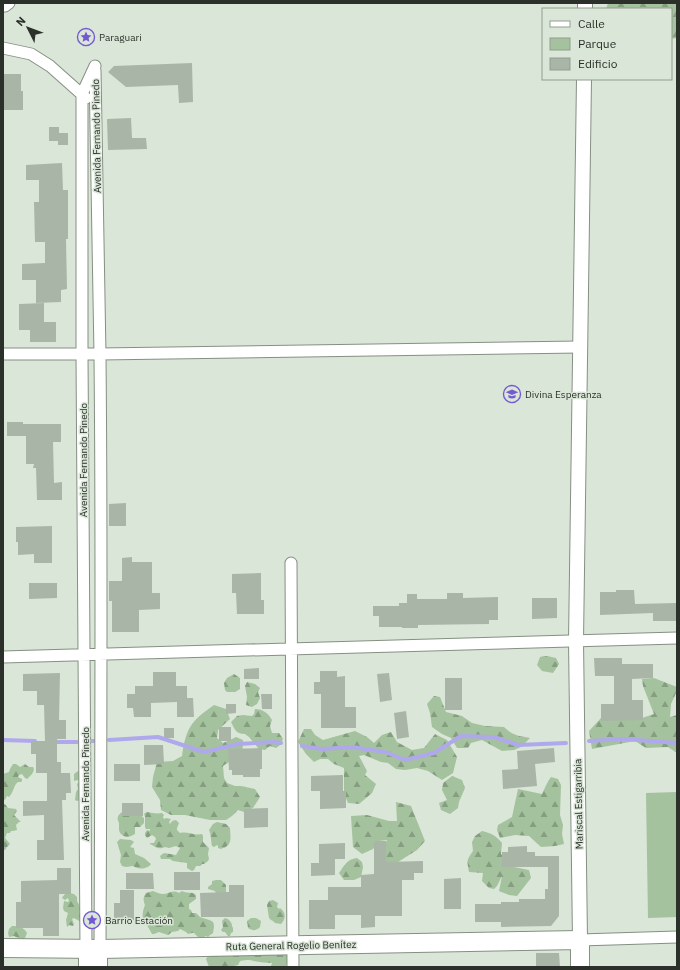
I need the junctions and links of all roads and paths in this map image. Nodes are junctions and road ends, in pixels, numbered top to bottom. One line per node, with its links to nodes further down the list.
1 (9, 3): 2 (street)
2 (3, 6)
3 (3, 48): 5 (street)
4 (584, 80): 7 (street, Mariscal Estigarribia)
5 (82, 94): 6 (street); 6 (street, Avenida Fernando Pinedo); 9 (street, Avenida Fernando Pinedo)
6 (95, 108): 10 (street, Avenida Fernando Pinedo)
7 (580, 347): 10 (street); 13 (street, Mariscal Estigarribia)
8 (3, 354): 9 (street)
9 (82, 354): 10 (street); 16 (street, Avenida Fernando Pinedo)
10 (100, 354): 15 (street, Avenida Fernando Pinedo)
11 (291, 563): 14 (street)
12 (677, 638): 13 (street)
13 (576, 641): 14 (street); 19 (street, Mariscal Estigarribia)
14 (291, 649): 15 (street); 20 (street)
15 (102, 654): 16 (street); 22 (street, Avenida Fernando Pinedo)
16 (84, 655): 17 (street); 22 (street, Avenida Fernando Pinedo)
17 (3, 657)
18 (677, 937): 19 (street)
19 (580, 940): 20 (main road, Ruta General Rogelio Benítez); 26 (main road, Mariscal Estigarribia)
20 (293, 945): 22 (main road, Ruta General Rogelio Benítez); 25 (street)
21 (3, 948): 22 (main road, Ruta General Rogelio Benítez)
22 (93, 949): 23 (street, Avenida Fernando Pinedo); 24 (street, Avenida Fernando Pinedo)
23 (86, 967)
24 (100, 967)
25 (293, 967)
26 (580, 967)

